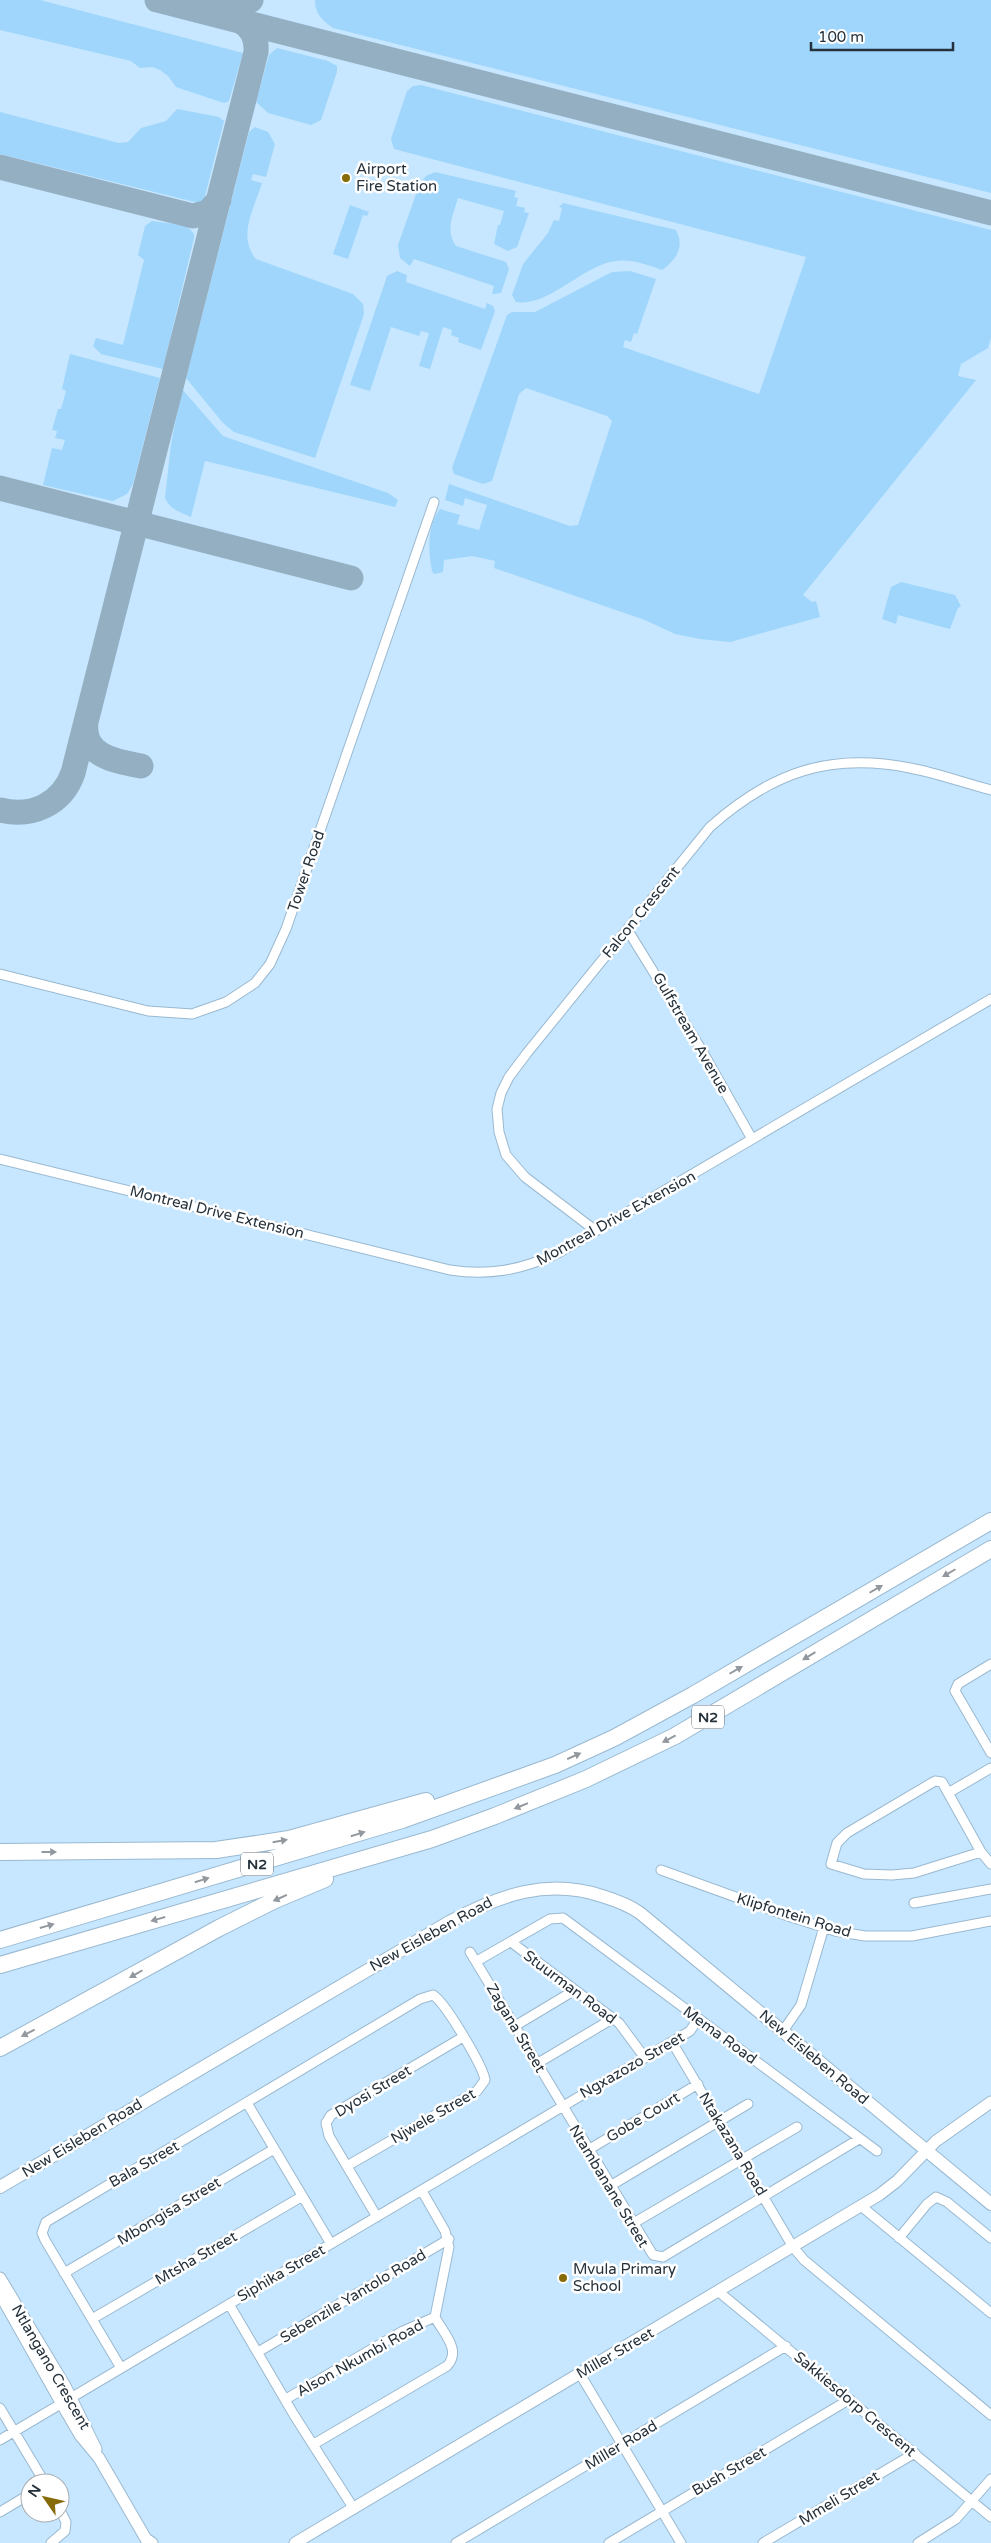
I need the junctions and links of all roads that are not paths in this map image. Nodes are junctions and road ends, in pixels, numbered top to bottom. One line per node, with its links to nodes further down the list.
1 (434, 502): 4 (street, Tower Road)
2 (991, 790): 3 (street, Falcon Crescent)
3 (628, 929): 6 (street, Gulfstream Avenue); 8 (street, Falcon Crescent)
4 (0, 974)
5 (991, 999): 6 (street, Montreal Drive Extension)
6 (752, 1139): 8 (street, Montreal Drive Extension)
7 (0, 1159): 8 (street, Montreal Drive Extension)
8 (596, 1231)
9 (991, 1521): 14 (highway, N2, one-way to 9)
10 (991, 1549): 16 (highway, N2, one-way to 16)
11 (991, 1664): 12 (street)
12 (991, 1753)
13 (991, 1768): 15 (street)
14 (512, 1782): 17 (highway, one-way to 14); 25 (highway, N2, one-way to 14)
15 (948, 1793): 18 (street); 18 (street)
16 (406, 1846): 29 (highway, N2, one-way to 29); 38 (highway, one-way to 38)
17 (0, 1852)
18 (981, 1852): 19 (street)
19 (991, 1864)
20 (661, 1870): 24 (street, Klipfontein Road)
21 (991, 1889): 22 (street)
22 (914, 1903)
23 (991, 1921): 24 (street, Klipfontein Road)
24 (824, 1927): 35 (street)
25 (0, 1940)
26 (511, 1942): 28 (street); 30 (street, Stuurman Road); 33 (street, Mema Road)
27 (470, 1952): 28 (street, Zagana Street)
28 (476, 1961): 34 (street, Zagana Street)
29 (0, 1965)
30 (575, 1990): 32 (street, Stuurman Road); 34 (street)
31 (438, 1998): 36 (street, Njwele Street); 43 (street, Bala Street)
32 (612, 2019): 39 (street, Stuurman Road); 40 (street)
33 (698, 2019): 37 (street, Ngxazozo Street); 48 (street, Mema Road)
34 (515, 2026): 40 (street, Zagana Street)
35 (783, 2031): 51 (main road, New Eisleben Road); 56 (main road, New Eisleben Road)
36 (463, 2037): 54 (street, Dyosi Street); 54 (street, Njwele Street)
37 (672, 2042): 39 (street, Ngxazozo Street); 41 (street, Ntakazana Road)
38 (0, 2048)
39 (645, 2058): 45 (street, Ngxazozo Street)
40 (538, 2063): 45 (street, Zagana Street)
41 (698, 2084): 46 (street, Ntakazana Road); 50 (street, Gobe Court)
42 (991, 2102): 51 (street, Miller Street)
43 (247, 2103): 49 (street); 69 (street, Bala Street)
44 (748, 2104): 46 (street)
45 (562, 2106): 50 (street, Ntambanane Street); 57 (street, Siphika Street)
46 (720, 2121): 53 (street, Ntakazana Road); 55 (street)
47 (797, 2127): 53 (street)
48 (859, 2139): 52 (street, Mema Road); 59 (street)
49 (274, 2149): 58 (street); 69 (street, Mbongisa Street)
50 (588, 2150): 55 (street, Ntambanane Street)
51 (926, 2150): 60 (main road, New Eisleben Road); 61 (street, Miller Street)
52 (877, 2152)
53 (742, 2159): 59 (street, Ntakazana Road); 63 (street)
54 (347, 2166): 62 (street, Dyosi Street)
55 (610, 2186): 63 (street, Ntambanane Street)
56 (0, 2187)
57 (422, 2190): 62 (street, Siphika Street); 66 (street)
58 (301, 2196): 67 (street); 76 (street, Mtsha Street)
59 (765, 2197): 63 (street, Ntambanane Street); 68 (street, Ntakazana Road)
60 (991, 2204)
61 (861, 2206): 64 (street); 68 (street, Miller Street)
62 (377, 2217): 67 (street, Siphika Street)
63 (632, 2224)
64 (899, 2238): 65 (street); 74 (street)
65 (991, 2238)
66 (449, 2239): 75 (street); 78 (street, Sebenzile Yantolo Road)
67 (331, 2244): 73 (street, Siphika Street)
68 (793, 2247): 71 (street, Miller Street); 86 (street)
69 (64, 2273): 76 (street)
70 (0, 2278): 81 (street, Ntlangano Crescent)
71 (719, 2292): 77 (street, Sakkiesdorp Crescent); 80 (street, Miller Street)
72 (0, 2294): 84 (street, Ntlangano Crescent)
73 (229, 2304): 78 (street); 79 (street, Siphika Street)
74 (991, 2314)
75 (435, 2317): 83 (street, Alson Nkumbi Road); 90 (street)
76 (92, 2319): 79 (street)
77 (786, 2346): 82 (street, Sakkiesdorp Crescent); 89 (street, Miller Road)
78 (258, 2352): 83 (street)
79 (121, 2368): 81 (street, Siphika Street)
80 (580, 2374): 89 (street); 97 (street, Miller Street)
81 (72, 2398): 84 (street, Siphika Street); 92 (street, Ntlangano Crescent)
82 (850, 2399): 91 (street, Sakkiesdorp Crescent); 98 (street, Bush Street)
83 (286, 2400): 90 (street)
84 (62, 2404): 87 (street, Siphika Street); 92 (street, Ntlangano Crescent)
85 (0, 2408): 87 (street)
86 (991, 2415)
87 (15, 2432): 88 (street, Siphika Street); 93 (street)
88 (0, 2440)
89 (623, 2443): 98 (street); 105 (street, Miller Road)
90 (314, 2444): 97 (street)
91 (915, 2453): 96 (street, Sakkiesdorp Crescent); 108 (street, Mmeli Street)
92 (99, 2458): 102 (street, Ntlangano Crescent)
93 (39, 2473)
94 (991, 2479): 96 (street)
95 (20, 2500): 99 (street)
96 (973, 2502): 100 (street, Sakkiesdorp Crescent); 109 (street)
97 (354, 2509): 104 (street, Miller Street)
98 (662, 2510): 106 (street, Bush Street); 107 (street)
99 (0, 2512)
100 (991, 2516)
101 (66, 2523): 103 (street)
102 (148, 2542)
103 (51, 2543)
104 (295, 2543)
105 (456, 2543)
106 (609, 2543)
107 (681, 2543)
108 (763, 2543)
109 (918, 2543)

